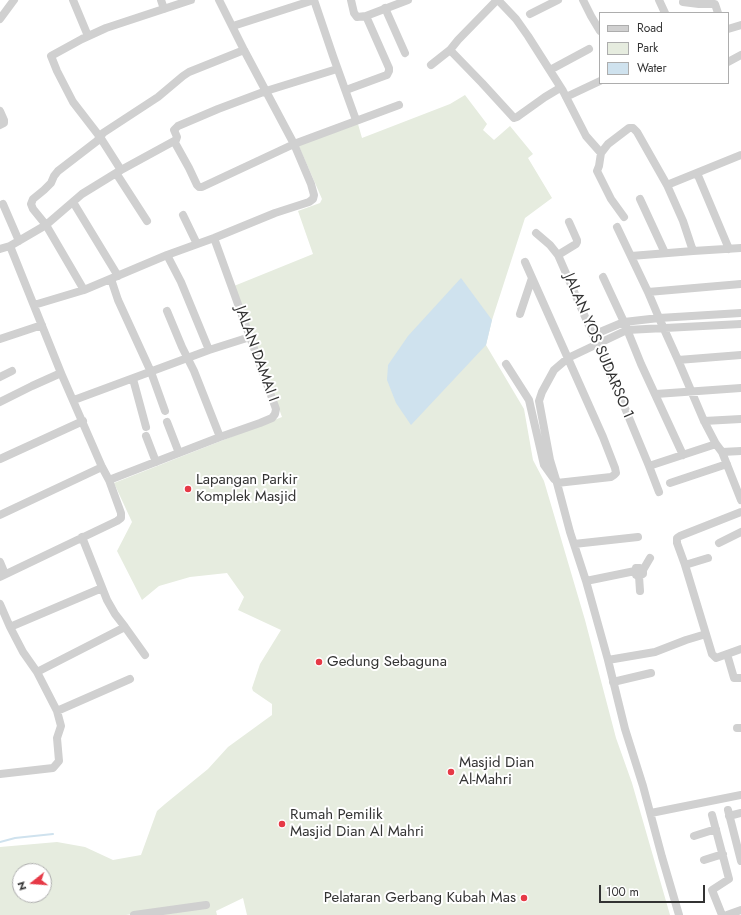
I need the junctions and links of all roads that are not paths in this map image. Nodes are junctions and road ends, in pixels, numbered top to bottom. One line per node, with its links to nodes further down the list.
1 (14, 0): 21 (street)
2 (73, 0): 26 (street)
3 (160, 0): 16 (street)
4 (191, 0): 16 (street)
5 (219, 0): 23 (street)
6 (314, 0): 23 (street); 34 (street)
7 (351, 0): 20 (street)
8 (408, 0): 15 (street)
9 (497, 0): 29 (street); 35 (street)
10 (583, 0): 25 (street)
11 (658, 0): 17 (street)
12 (555, 1): 19 (street)
13 (682, 2): 14 (street)
14 (717, 2): 18 (street)
15 (385, 8): 20 (street); 30 (street)
16 (164, 9): 26 (street)
17 (664, 12)
18 (718, 12)
19 (530, 14)
20 (366, 16): 37 (street)
21 (0, 19)
22 (741, 25): 24 (street)
23 (233, 26): 28 (street)
24 (729, 28)
25 (599, 29)
26 (88, 36): 44 (street)
27 (590, 49): 35 (street)
28 (244, 50): 38 (street); 44 (street)
29 (450, 50): 33 (street); 39 (street)
30 (405, 53)
31 (741, 55): 32 (street)
32 (729, 60)
33 (431, 65)
34 (337, 69): 37 (street); 38 (street)
35 (550, 70): 39 (street)
36 (599, 81): 39 (street)
37 (346, 90): 42 (street)
38 (266, 91): 45 (street); 46 (street)
39 (562, 91): 47 (street)
40 (399, 105): 42 (street)
41 (0, 111): 43 (street)
42 (356, 120): 46 (street)
43 (0, 125)
44 (100, 137): 49 (street); 59 (street)
45 (174, 141): 46 (street); 49 (street)
46 (294, 144): 62 (street)
47 (601, 153): 51 (street); 56 (street)
48 (741, 155): 50 (street)
49 (118, 172): 53 (street); 57 (street)
50 (697, 173): 51 (street); 68 (street)
51 (667, 185): 69 (street)
52 (640, 199): 70 (street)
53 (73, 202): 59 (street); 75 (street)
54 (3, 204): 63 (street)
55 (183, 215): 64 (street)
56 (624, 218)
57 (147, 221)
58 (570, 222): 72 (street)
59 (46, 225): 63 (street); 79 (street)
60 (617, 227): 73 (street)
61 (536, 233): 72 (street, JALAN YOS SUDARSO 1)
62 (214, 238): 64 (street); 91 (street, JALAN DAMAI I)
63 (19, 241): 65 (street)
64 (197, 244): 71 (street)
65 (10, 246): 67 (street); 81 (street)
66 (741, 248): 68 (street)
67 (0, 249)
68 (729, 249): 69 (street)
69 (693, 251): 70 (street)
70 (665, 253): 73 (street)
71 (167, 255): 75 (street); 94 (street)
72 (558, 255): 90 (street, JALAN YOS SUDARSO 1)
73 (631, 256): 80 (street)
74 (525, 262): 77 (street)
75 (114, 277): 79 (street); 101 (street)
76 (603, 277): 88 (street)
77 (532, 278): 84 (street); 97 (street)
78 (741, 284): 80 (street)
79 (84, 290): 81 (street)
80 (648, 292): 85 (street)
81 (34, 305): 87 (street)
82 (167, 311): 96 (street)
83 (741, 313): 85 (street)
84 (520, 314)
85 (658, 318): 88 (street); 89 (street)
86 (741, 324): 89 (street)
87 (42, 325): 92 (street); 102 (street)
88 (626, 326): 89 (street); 90 (street); 93 (street); 107 (street)
89 (663, 329): 98 (street)
90 (593, 335): 93 (street, JALAN YOS SUDARSO 1)
91 (250, 337): 94 (street); 117 (street, JALAN DAMAI I)
92 (0, 339)
93 (598, 343): 97 (street); 126 (street, JALAN YOS SUDARSO 1)
94 (209, 350): 96 (street)
95 (741, 356): 98 (street)
96 (188, 358): 101 (street); 117 (street)
97 (568, 358): 129 (street); 129 (street)
98 (678, 360): 106 (street)
99 (506, 364): 129 (street)
100 (12, 371): 103 (street)
101 (151, 372): 104 (street); 110 (street)
102 (61, 373): 108 (street); 109 (street)
103 (0, 377)
104 (133, 379): 108 (street); 115 (street)
105 (741, 388): 106 (street)
106 (691, 391): 107 (street); 113 (street)
107 (656, 394): 122 (street)
108 (74, 400): 112 (street)
109 (0, 402)
110 (166, 411)
111 (741, 419): 113 (street)
112 (82, 421): 123 (street); 127 (street)
113 (704, 421): 118 (street)
114 (167, 422): 121 (street)
115 (146, 427)
116 (146, 436): 124 (street)
117 (220, 437): 121 (street, JALAN DAMAI I)
118 (716, 444): 120 (street); 122 (street)
119 (741, 451): 120 (street)
120 (722, 452): 125 (street)
121 (179, 453): 124 (street, JALAN DAMAI I)
122 (682, 454): 126 (street)
123 (0, 459)
124 (156, 462): 128 (street, JALAN DAMAI I)
125 (727, 464): 130 (street); 132 (street)
126 (649, 466): 131 (street, JALAN YOS SUDARSO 1)
127 (102, 467): 128 (street); 134 (street)
128 (109, 480): 136 (street)
129 (556, 483): 139 (street)
130 (670, 483)
131 (659, 492)
132 (741, 500)
133 (741, 512): 143 (street)
134 (0, 515)
135 (741, 532): 138 (street)
136 (82, 537): 145 (street); 147 (street)
137 (638, 537): 139 (street)
138 (719, 543)
139 (574, 544): 146 (street)
140 (650, 558): 144 (street)
141 (708, 558): 143 (street)
142 (0, 562): 145 (street)
143 (685, 565): 152 (street)
144 (639, 572): 146 (street); 148 (street)
145 (2, 575)
146 (586, 581): 156 (street)
147 (102, 588): 150 (street); 151 (street)
148 (640, 591)
149 (0, 604): 151 (street)
150 (125, 626): 155 (street); 157 (street)
151 (10, 627): 157 (street)
152 (706, 634): 154 (street); 156 (street)
153 (741, 649): 154 (street)
154 (727, 654): 159 (street)
155 (145, 655)
156 (608, 660): 161 (street)
157 (37, 672): 162 (street)
158 (651, 673): 161 (street)
159 (741, 678)
160 (130, 679): 162 (street)
161 (613, 682): 165 (street)
162 (57, 711): 163 (street)
163 (0, 774)
164 (741, 795): 165 (street)
165 (651, 813): 177 (street)
166 (741, 814): 170 (street)
167 (712, 815): 168 (street)
168 (716, 829): 169 (street); 171 (street)
169 (694, 836)
170 (739, 847): 173 (street)
171 (723, 854): 172 (street); 178 (street)
172 (704, 860)
173 (741, 861)
174 (206, 905): 176 (street)
175 (741, 910): 179 (street)
176 (134, 915)
177 (679, 915)
178 (722, 915)
179 (727, 915)

